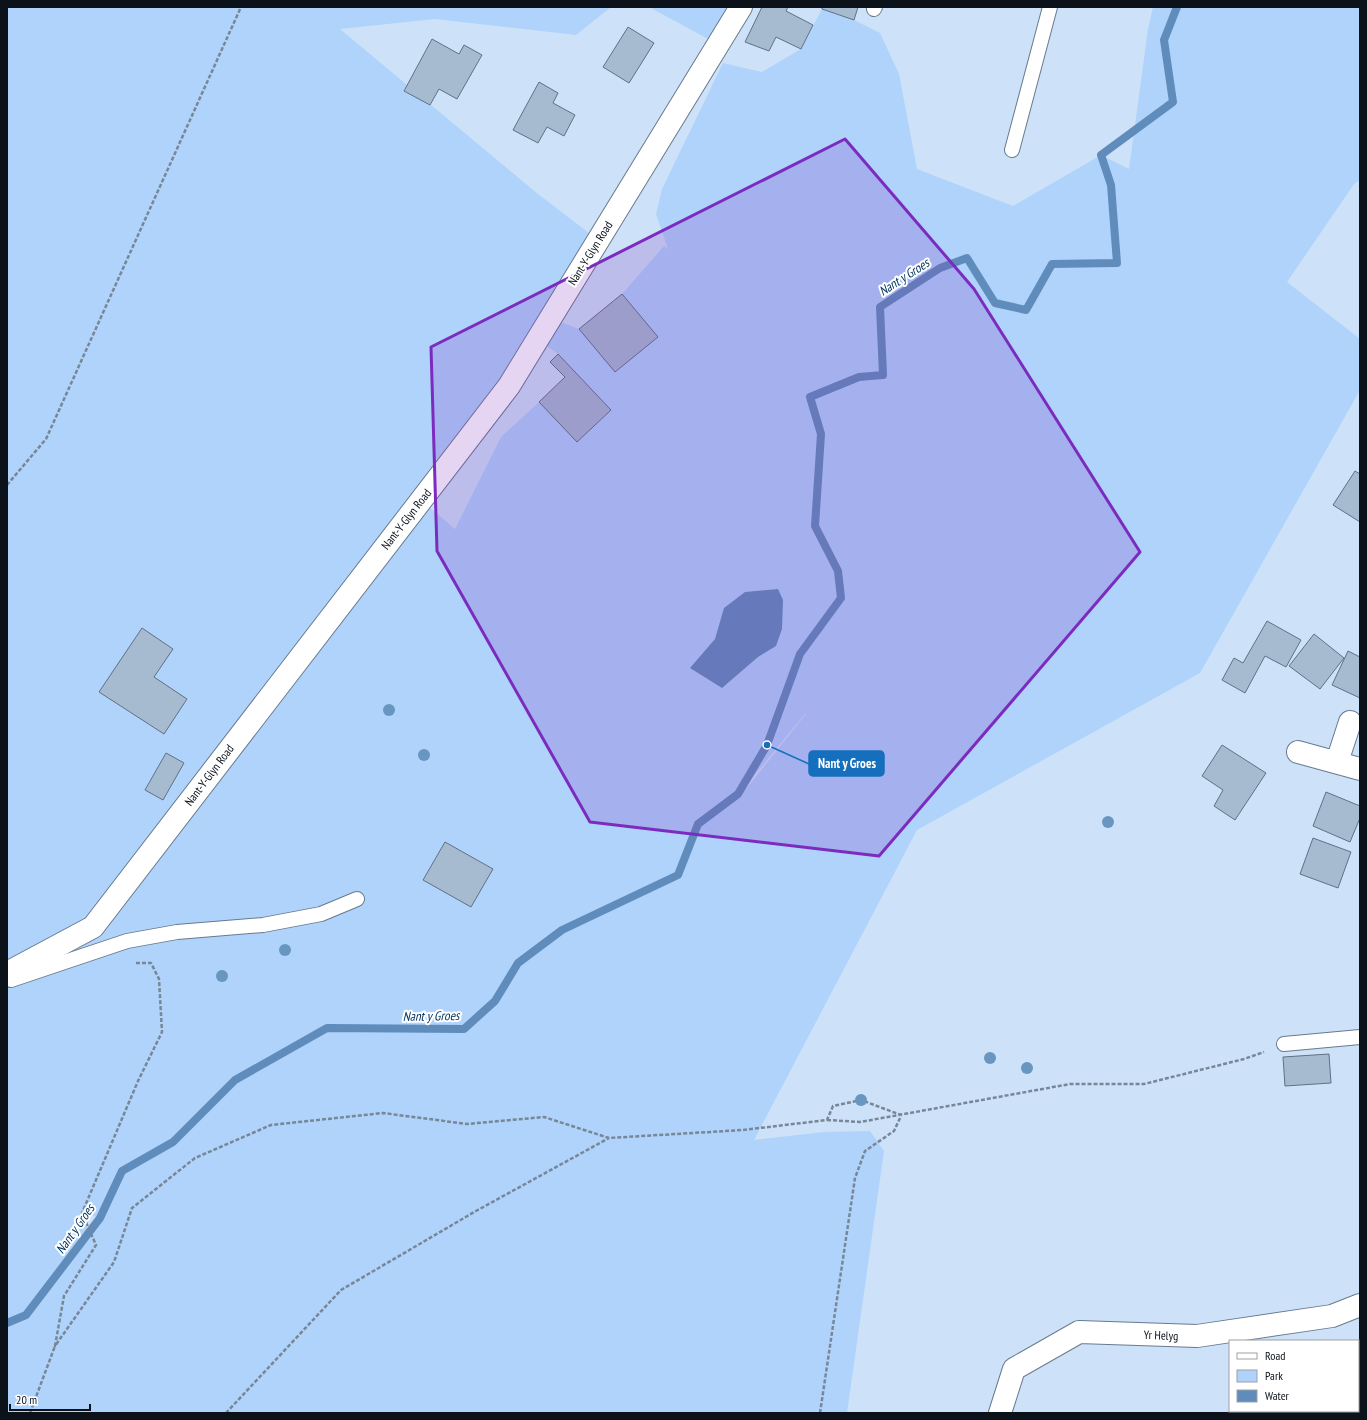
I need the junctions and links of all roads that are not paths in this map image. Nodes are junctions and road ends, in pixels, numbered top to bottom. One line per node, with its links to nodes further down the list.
1 (741, 7): 9 (street, Nant-Y-Glyn Road)
2 (1050, 7): 3 (lane)
3 (1012, 150)
4 (1350, 722): 6 (street)
5 (1298, 752): 6 (street)
6 (1337, 762): 7 (street)
7 (1360, 769)
8 (357, 899): 10 (lane)
9 (7, 973)
10 (7, 981)
11 (1360, 1037): 12 (lane)
12 (1284, 1044)
13 (1360, 1305): 14 (street, Yr Helyg)
14 (1000, 1413)

